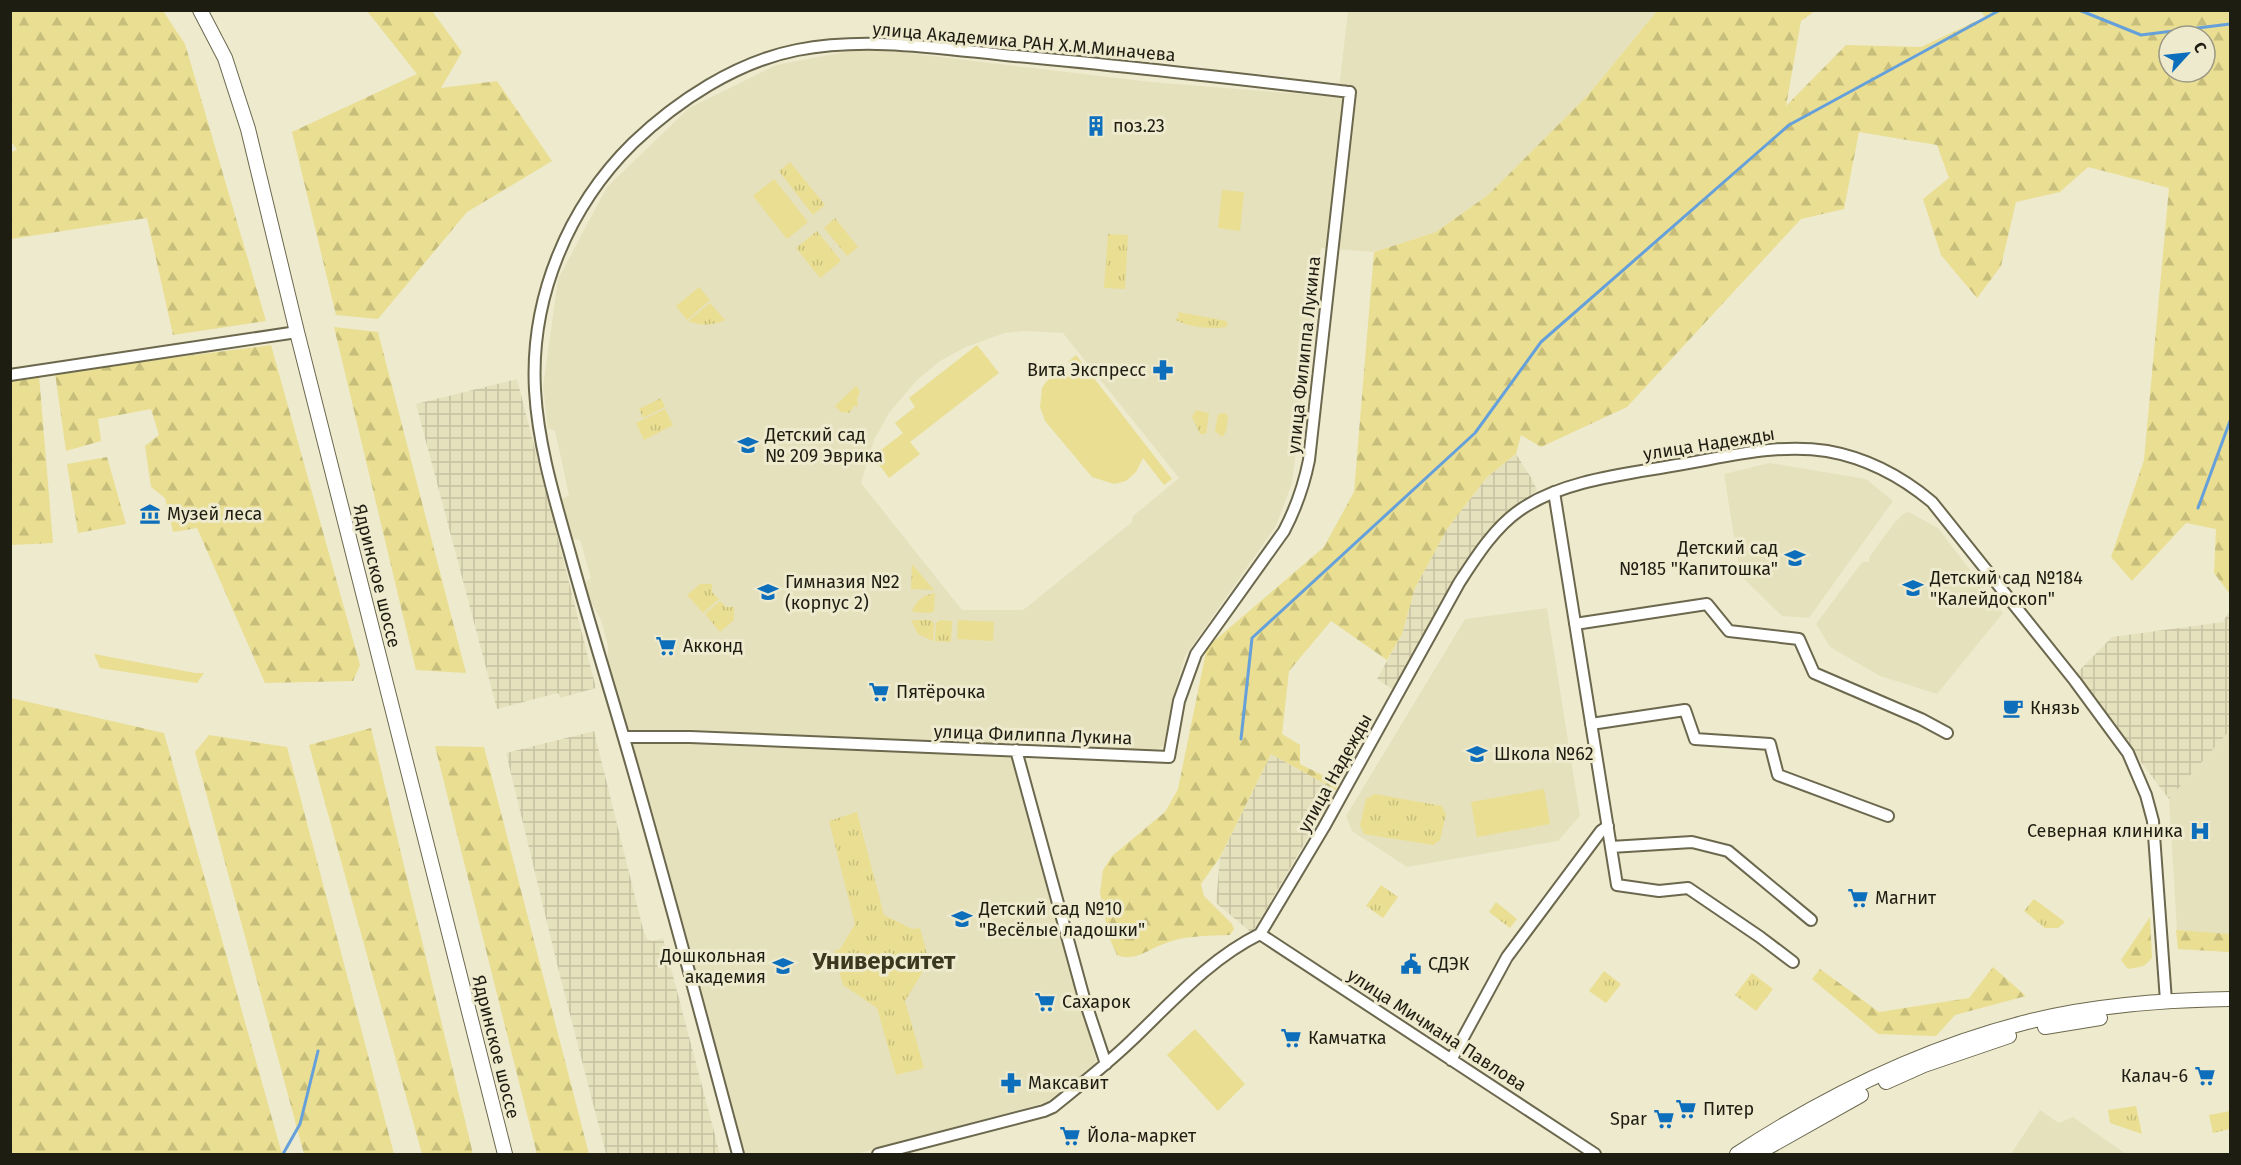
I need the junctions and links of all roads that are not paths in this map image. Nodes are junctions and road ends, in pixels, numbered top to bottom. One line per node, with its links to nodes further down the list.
1 (200, 10): 3 (main road, Ядринское шоссе)
2 (1350, 93): 9 (street, улица Академика РАН Х.М.Миначева); 10 (street, улица Филиппа Лукина)
3 (297, 332): 4 (street); 23 (main road, Ядринское шоссе)
4 (10, 375)
5 (1554, 492): 6 (street); 15 (street, улица Надежды); 18 (street, улица Надежды)
6 (1575, 624): 7 (street); 8 (street)
7 (1591, 724): 11 (street); 12 (street)
8 (1947, 733)
9 (624, 737): 10 (street, улица Филиппа Лукина); 24 (street)
10 (1016, 750): 21 (street)
11 (1888, 816)
12 (1608, 826): 13 (street); 20 (street)
13 (1611, 847): 14 (street); 16 (street)
14 (1811, 920)
15 (1260, 934): 20 (street, улица Мичмана Павлова); 21 (street)
16 (1793, 962)
17 (2230, 999): 18 (main road)
18 (2167, 1006): 19 (main road); 22 (main road)
19 (2230, 1008)
20 (1451, 1060): 26 (street, улица Мичмана Павлова)
21 (1106, 1064): 25 (street)
22 (1870, 1085): 27 (main road); 28 (main road)
23 (505, 1155)
24 (738, 1155)
25 (878, 1155)
26 (1595, 1155)
27 (1737, 1155)
28 (1756, 1155)

